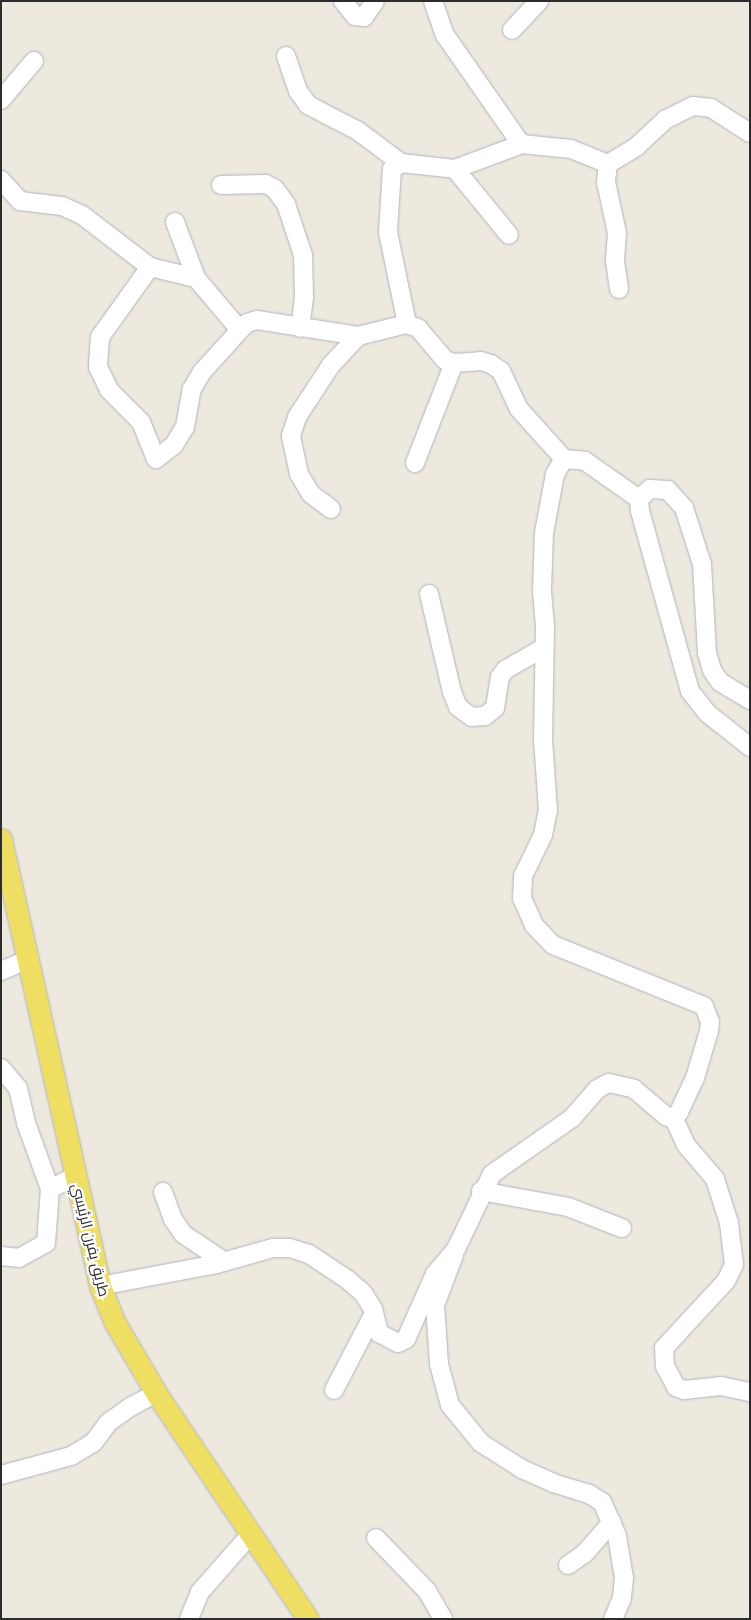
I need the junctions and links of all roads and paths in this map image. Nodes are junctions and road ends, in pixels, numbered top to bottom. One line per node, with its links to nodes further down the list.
1 (344, 1): 2 (street)
2 (375, 1)
3 (433, 1): 10 (street)
4 (539, 1): 5 (street)
5 (512, 30)
6 (286, 56): 11 (street)
7 (34, 61): 8 (street)
8 (1, 100)
9 (750, 133): 12 (street)
10 (522, 144): 12 (street); 13 (street)
11 (401, 162): 13 (street); 21 (street)
12 (608, 164): 20 (street)
13 (455, 169): 17 (street)
14 (1, 180): 18 (street)
15 (221, 185): 22 (street)
16 (175, 222): 19 (street)
17 (509, 235)
18 (150, 266): 19 (street); 23 (street)
19 (196, 278): 23 (street)
20 (618, 289)
21 (407, 324): 24 (street); 25 (street)
22 (300, 328): 23 (street); 24 (street)
23 (240, 330)
24 (358, 336): 29 (street)
25 (454, 363): 26 (street); 27 (street)
26 (564, 459): 28 (street); 31 (street)
27 (415, 463)
28 (639, 499): 32 (street); 33 (street)
29 (331, 509)
30 (428, 594): 31 (street)
31 (545, 647): 38 (street)
32 (750, 700)
33 (750, 747)
34 (1, 839): 35 (main road, طريق يفرن الرئيسي)
35 (27, 960): 36 (street); 39 (main road, طريق يفرن الرئيسي)
36 (1, 971)
37 (1, 1068): 40 (street)
38 (674, 1119): 41 (street); 50 (street)
39 (75, 1176): 40 (street); 47 (main road, طريق يفرن الرئيسي)
40 (50, 1189): 45 (street)
41 (482, 1191): 43 (street); 44 (street)
42 (163, 1192): 46 (street)
43 (622, 1228)
44 (456, 1250): 48 (street); 53 (street)
45 (1, 1256)
46 (225, 1262): 47 (street); 48 (street)
47 (100, 1286): 51 (main road, طريق يفرن الرئيسي)
48 (374, 1313): 49 (street)
49 (334, 1390)
50 (750, 1392)
51 (156, 1393): 52 (street); 54 (main road, طريق يفرن الرئيسي)
52 (1, 1474)
53 (612, 1522): 56 (street); 60 (street)
54 (250, 1535): 57 (street); 58 (main road, طريق يفرن الرئيسي)
55 (376, 1538): 59 (street)
56 (568, 1565)
57 (189, 1619)
58 (308, 1619)
59 (443, 1619)
60 (613, 1619)

